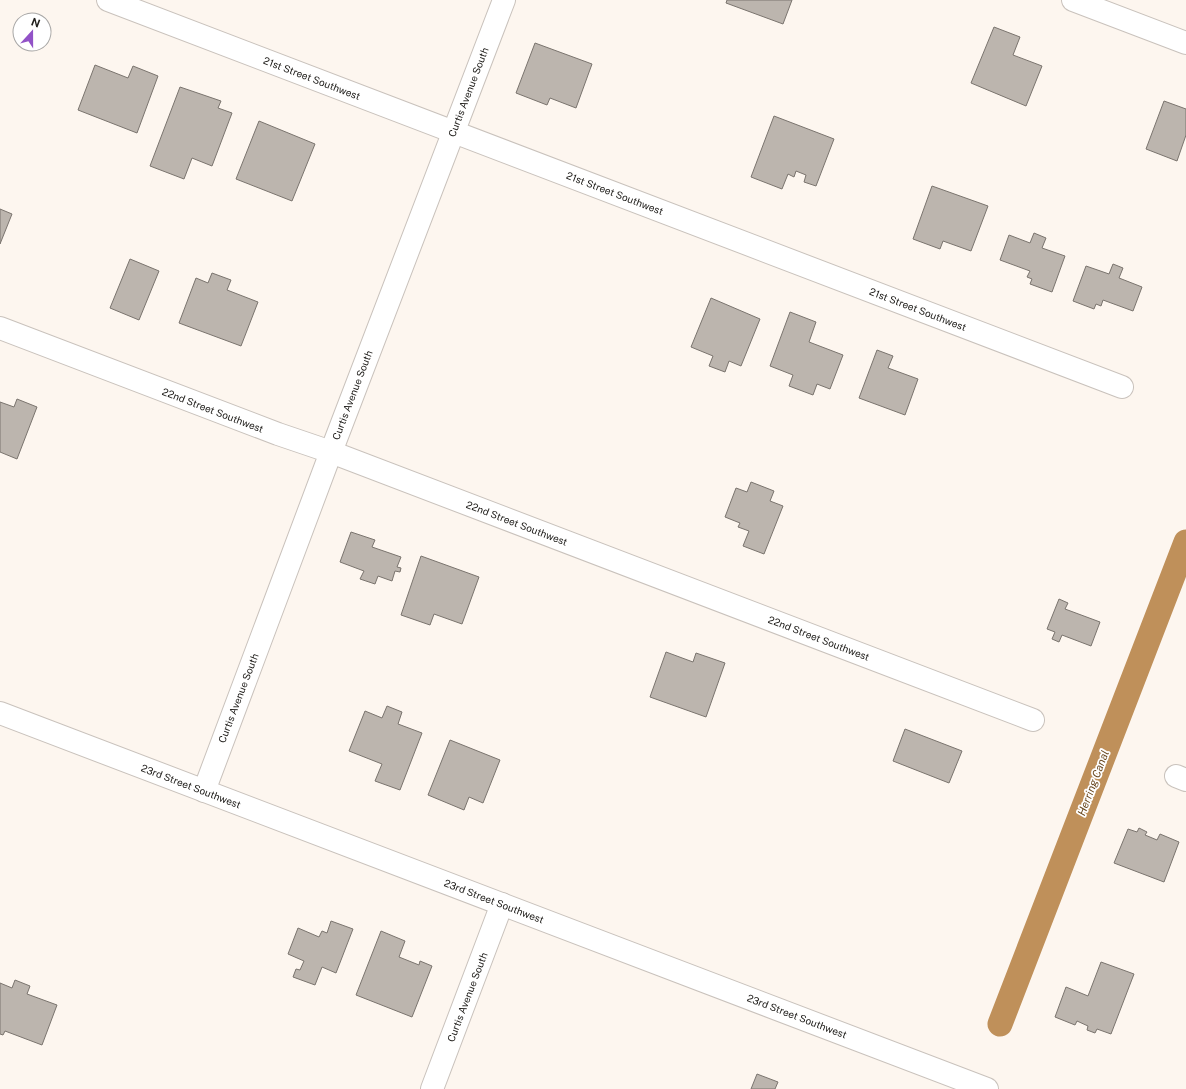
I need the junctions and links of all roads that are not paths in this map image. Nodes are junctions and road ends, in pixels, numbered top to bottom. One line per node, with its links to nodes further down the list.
1 (108, 0): 5 (street, 21st Street Southwest)
2 (504, 0): 5 (street, Curtis Avenue South)
3 (1073, 0): 4 (street)
4 (1186, 43)
5 (454, 130): 7 (street, 21st Street Southwest); 8 (street, Curtis Avenue South)
6 (0, 328): 8 (street, 22nd Street Southwest)
7 (1122, 387)
8 (331, 452): 10 (street, 22nd Street Southwest); 11 (street, Curtis Avenue South)
9 (0, 713): 11 (street, 23rd Street Southwest)
10 (1033, 720)
11 (204, 791): 12 (street, 23rd Street Southwest)
12 (502, 904): 13 (street, Curtis Avenue South); 14 (street, 23rd Street Southwest)
13 (432, 1089)
14 (987, 1089)

